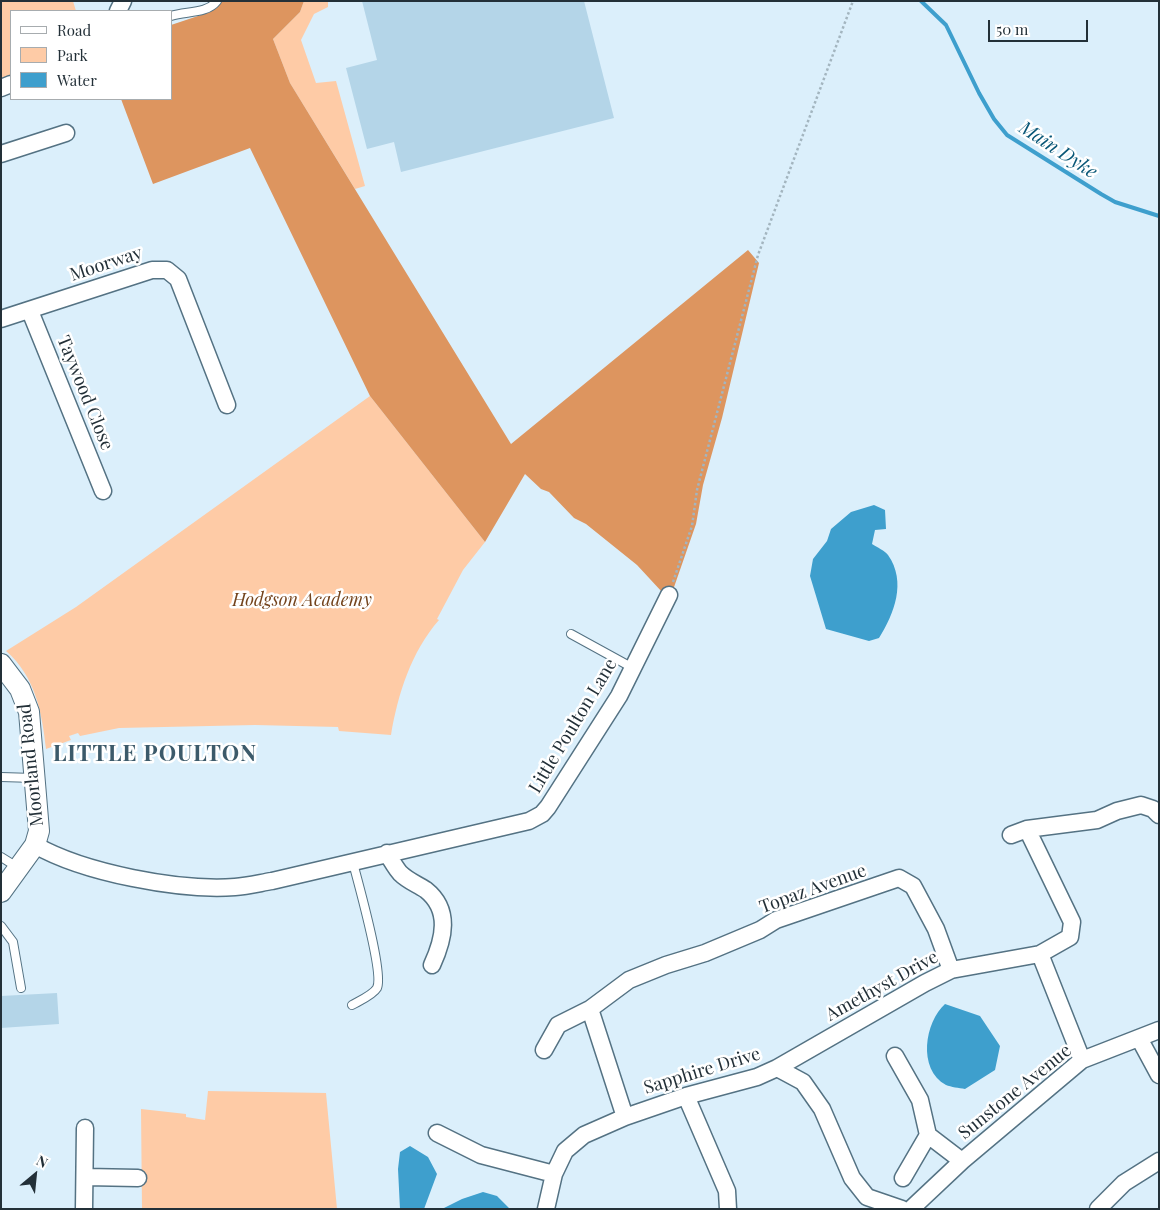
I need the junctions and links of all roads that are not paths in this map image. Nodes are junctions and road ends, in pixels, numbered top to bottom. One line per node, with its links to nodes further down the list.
1 (217, 1): 2 (lane)
2 (172, 16)
3 (67, 134): 4 (street)
4 (1, 154)
5 (30, 310): 6 (street, Moorway); 7 (street, Moorway); 8 (street, Taywood Close)
6 (1, 319)
7 (227, 405)
8 (103, 491)
9 (669, 595): 12 (street, Little Poulton Lane)
10 (571, 634): 12 (lane)
11 (1, 664): 14 (street, Moorland Road)
12 (633, 668): 19 (street, Little Poulton Lane)
13 (1, 777): 14 (lane)
14 (34, 778): 18 (street, Moorland Road)
15 (1159, 815): 16 (street)
16 (1027, 829): 17 (street); 25 (street, Amethyst Drive)
17 (1011, 835)
18 (35, 845): 21 (street, Little Poulton Lane); 22 (street, Moorland Road)
19 (387, 853): 21 (street, Little Poulton Lane); 26 (street)
20 (1, 857): 22 (lane)
21 (353, 863): 29 (lane)
22 (18, 868): 23 (street, Moorland Road)
23 (1, 892)
24 (1, 926): 28 (lane)
25 (1040, 954): 27 (street, Amethyst Drive); 35 (street)
26 (432, 965)
27 (952, 970): 30 (street, Topaz Avenue); 36 (street, Amethyst Drive)
28 (21, 988)
29 (352, 1005)
30 (590, 1009): 33 (street, Topaz Avenue); 39 (street)
31 (1159, 1030): 32 (street, Sunstone Avenue)
32 (1139, 1038): 35 (street, Sunstone Avenue); 37 (street)
33 (544, 1050)
34 (895, 1056): 42 (street)
35 (1082, 1060): 43 (street, Sunstone Avenue)
36 (777, 1068): 38 (street, Sapphire Drive); 52 (street, Sapphire Drive)
37 (1159, 1074)
38 (686, 1096): 39 (street, Sapphire Drive); 51 (street)
39 (625, 1117): 45 (street, Sapphire Drive)
40 (85, 1128): 46 (street)
41 (437, 1133): 45 (street)
42 (928, 1135): 43 (street); 48 (street)
43 (962, 1161): 53 (street, Sunstone Avenue)
44 (1159, 1161): 54 (street)
45 (554, 1174): 50 (street, Sapphire Drive)
46 (86, 1177): 47 (street); 49 (street)
47 (138, 1178)
48 (903, 1178)
49 (84, 1209)
50 (546, 1209)
51 (728, 1209)
52 (902, 1209)
53 (911, 1209)
54 (1098, 1209)

